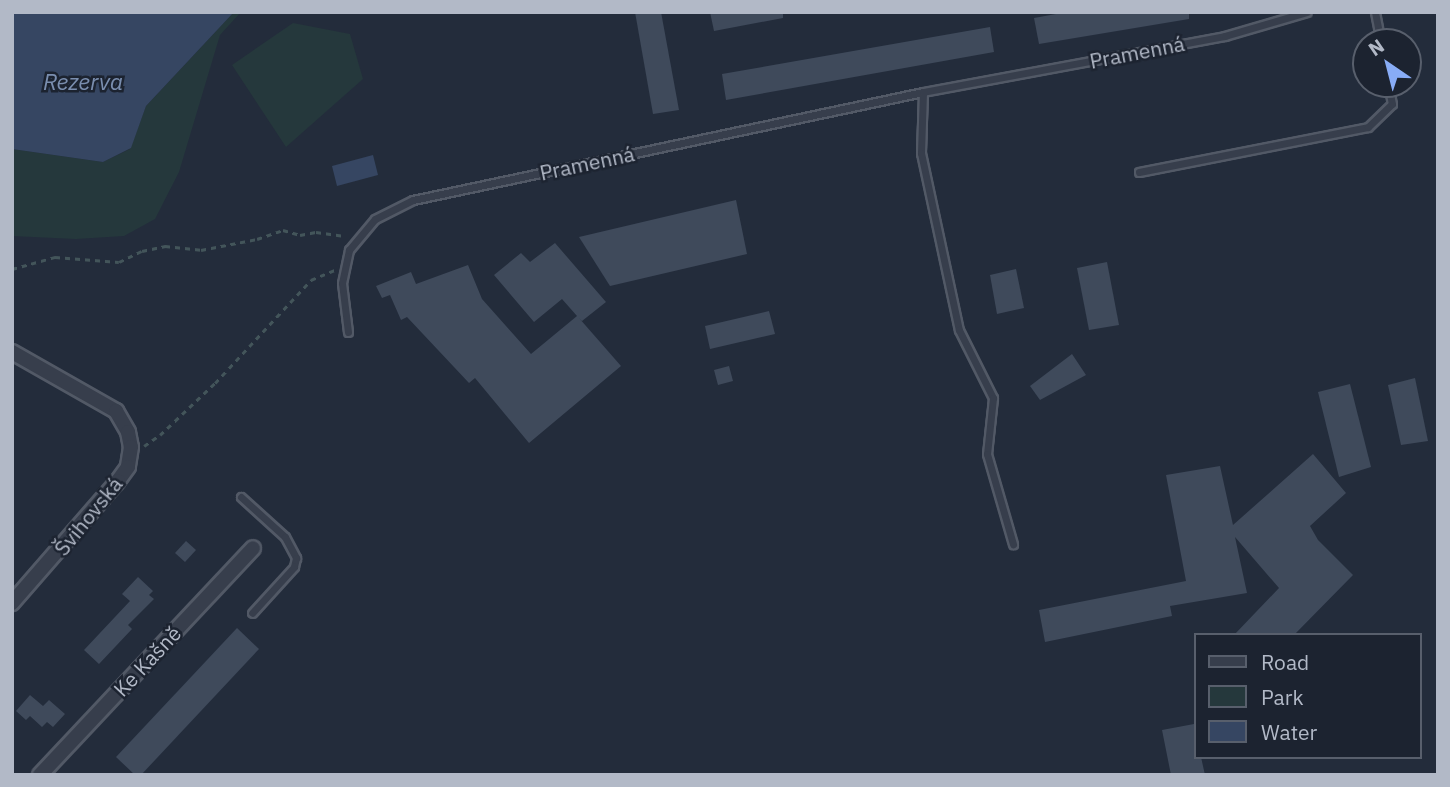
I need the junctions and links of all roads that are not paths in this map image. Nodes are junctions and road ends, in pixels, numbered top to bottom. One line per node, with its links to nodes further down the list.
1 (1307, 12): 2 (lane, Pramenná)
2 (923, 92): 5 (lane, Pramenná); 8 (lane)
3 (1391, 98): 4 (lane)
4 (1139, 172)
5 (348, 332)
6 (12, 352): 10 (street, Švihovská)
7 (241, 497): 11 (lane)
8 (1013, 544)
9 (253, 548): 12 (street, Ke Kašně)
10 (12, 603)
11 (252, 613)
12 (40, 775)

